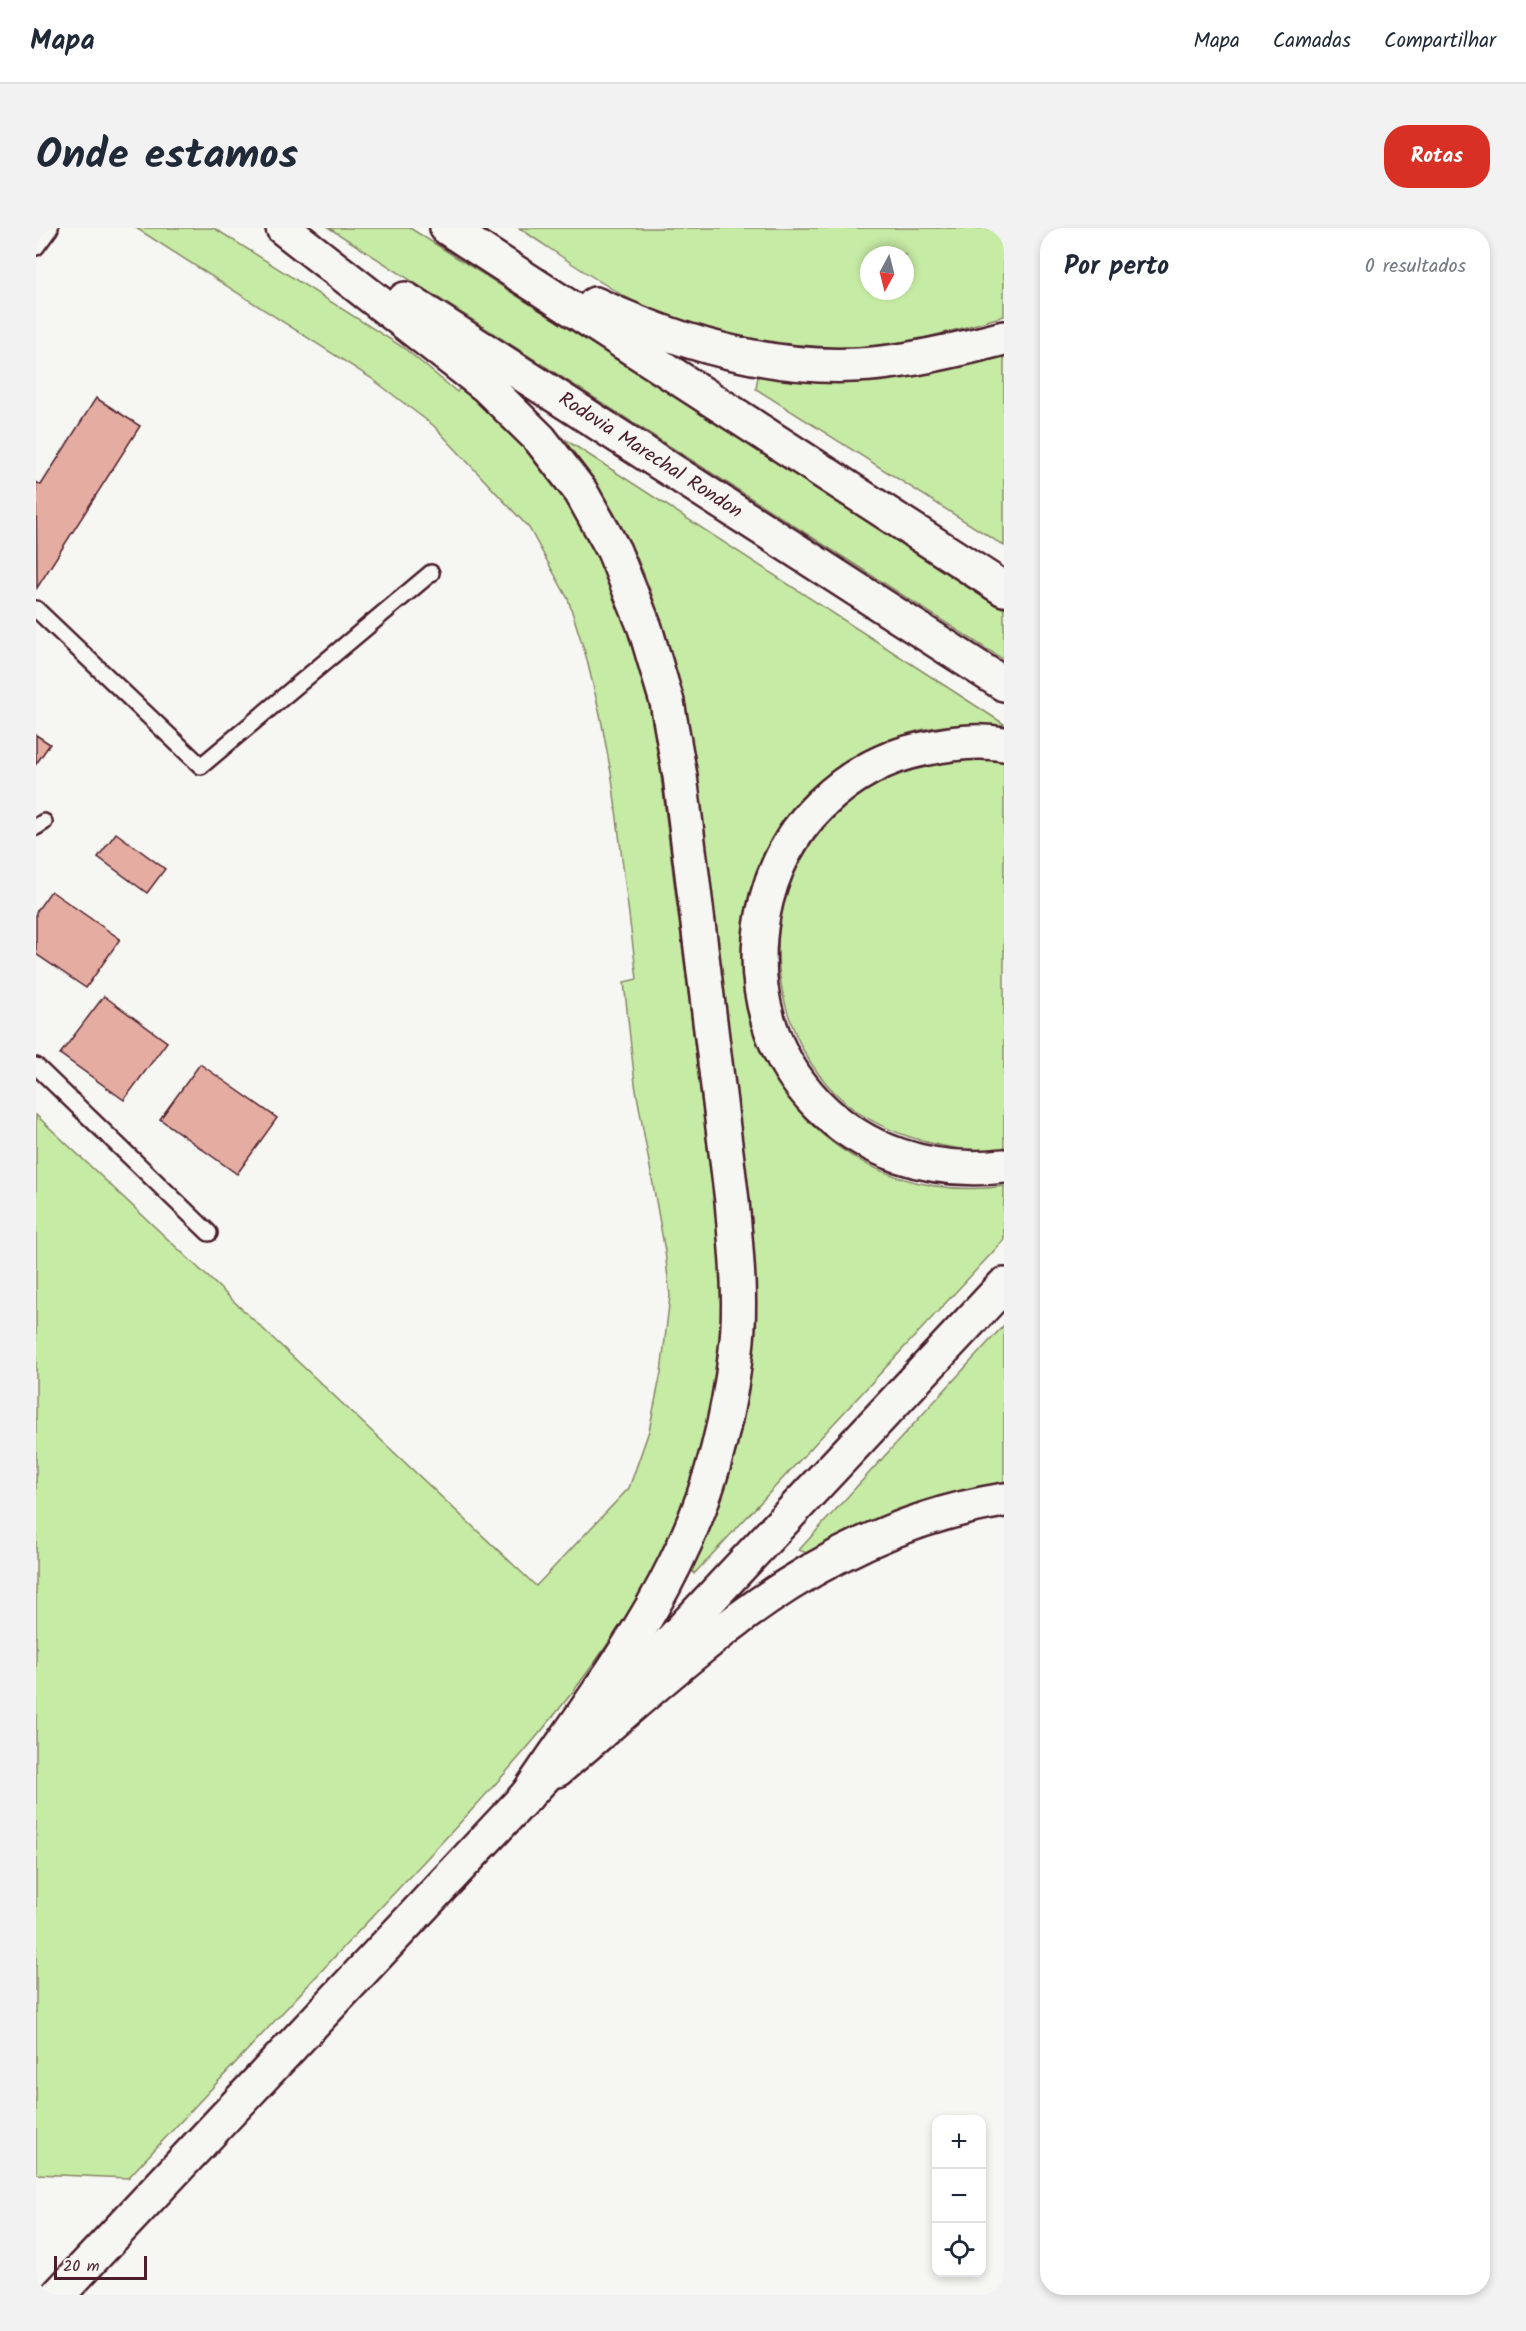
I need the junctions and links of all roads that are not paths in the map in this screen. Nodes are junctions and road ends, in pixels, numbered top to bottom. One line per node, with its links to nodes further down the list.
1 (50, 228): 5 (lane)
2 (283, 228): 17 (highway)
3 (295, 228): 10 (highway, Rodovia Marechal Rondon)
4 (448, 228): 6 (highway); 8 (highway)
5 (36, 247)
6 (1004, 338)
7 (431, 573): 9 (lane)
8 (1004, 589)
9 (36, 609)
10 (1004, 684)
11 (1004, 744): 13 (highway)
12 (36, 1066): 14 (lane)
13 (1004, 1166)
14 (209, 1233)
15 (1004, 1285): 17 (highway)
16 (1004, 1500): 17 (highway)
17 (526, 1797): 18 (highway)
18 (58, 2295)

